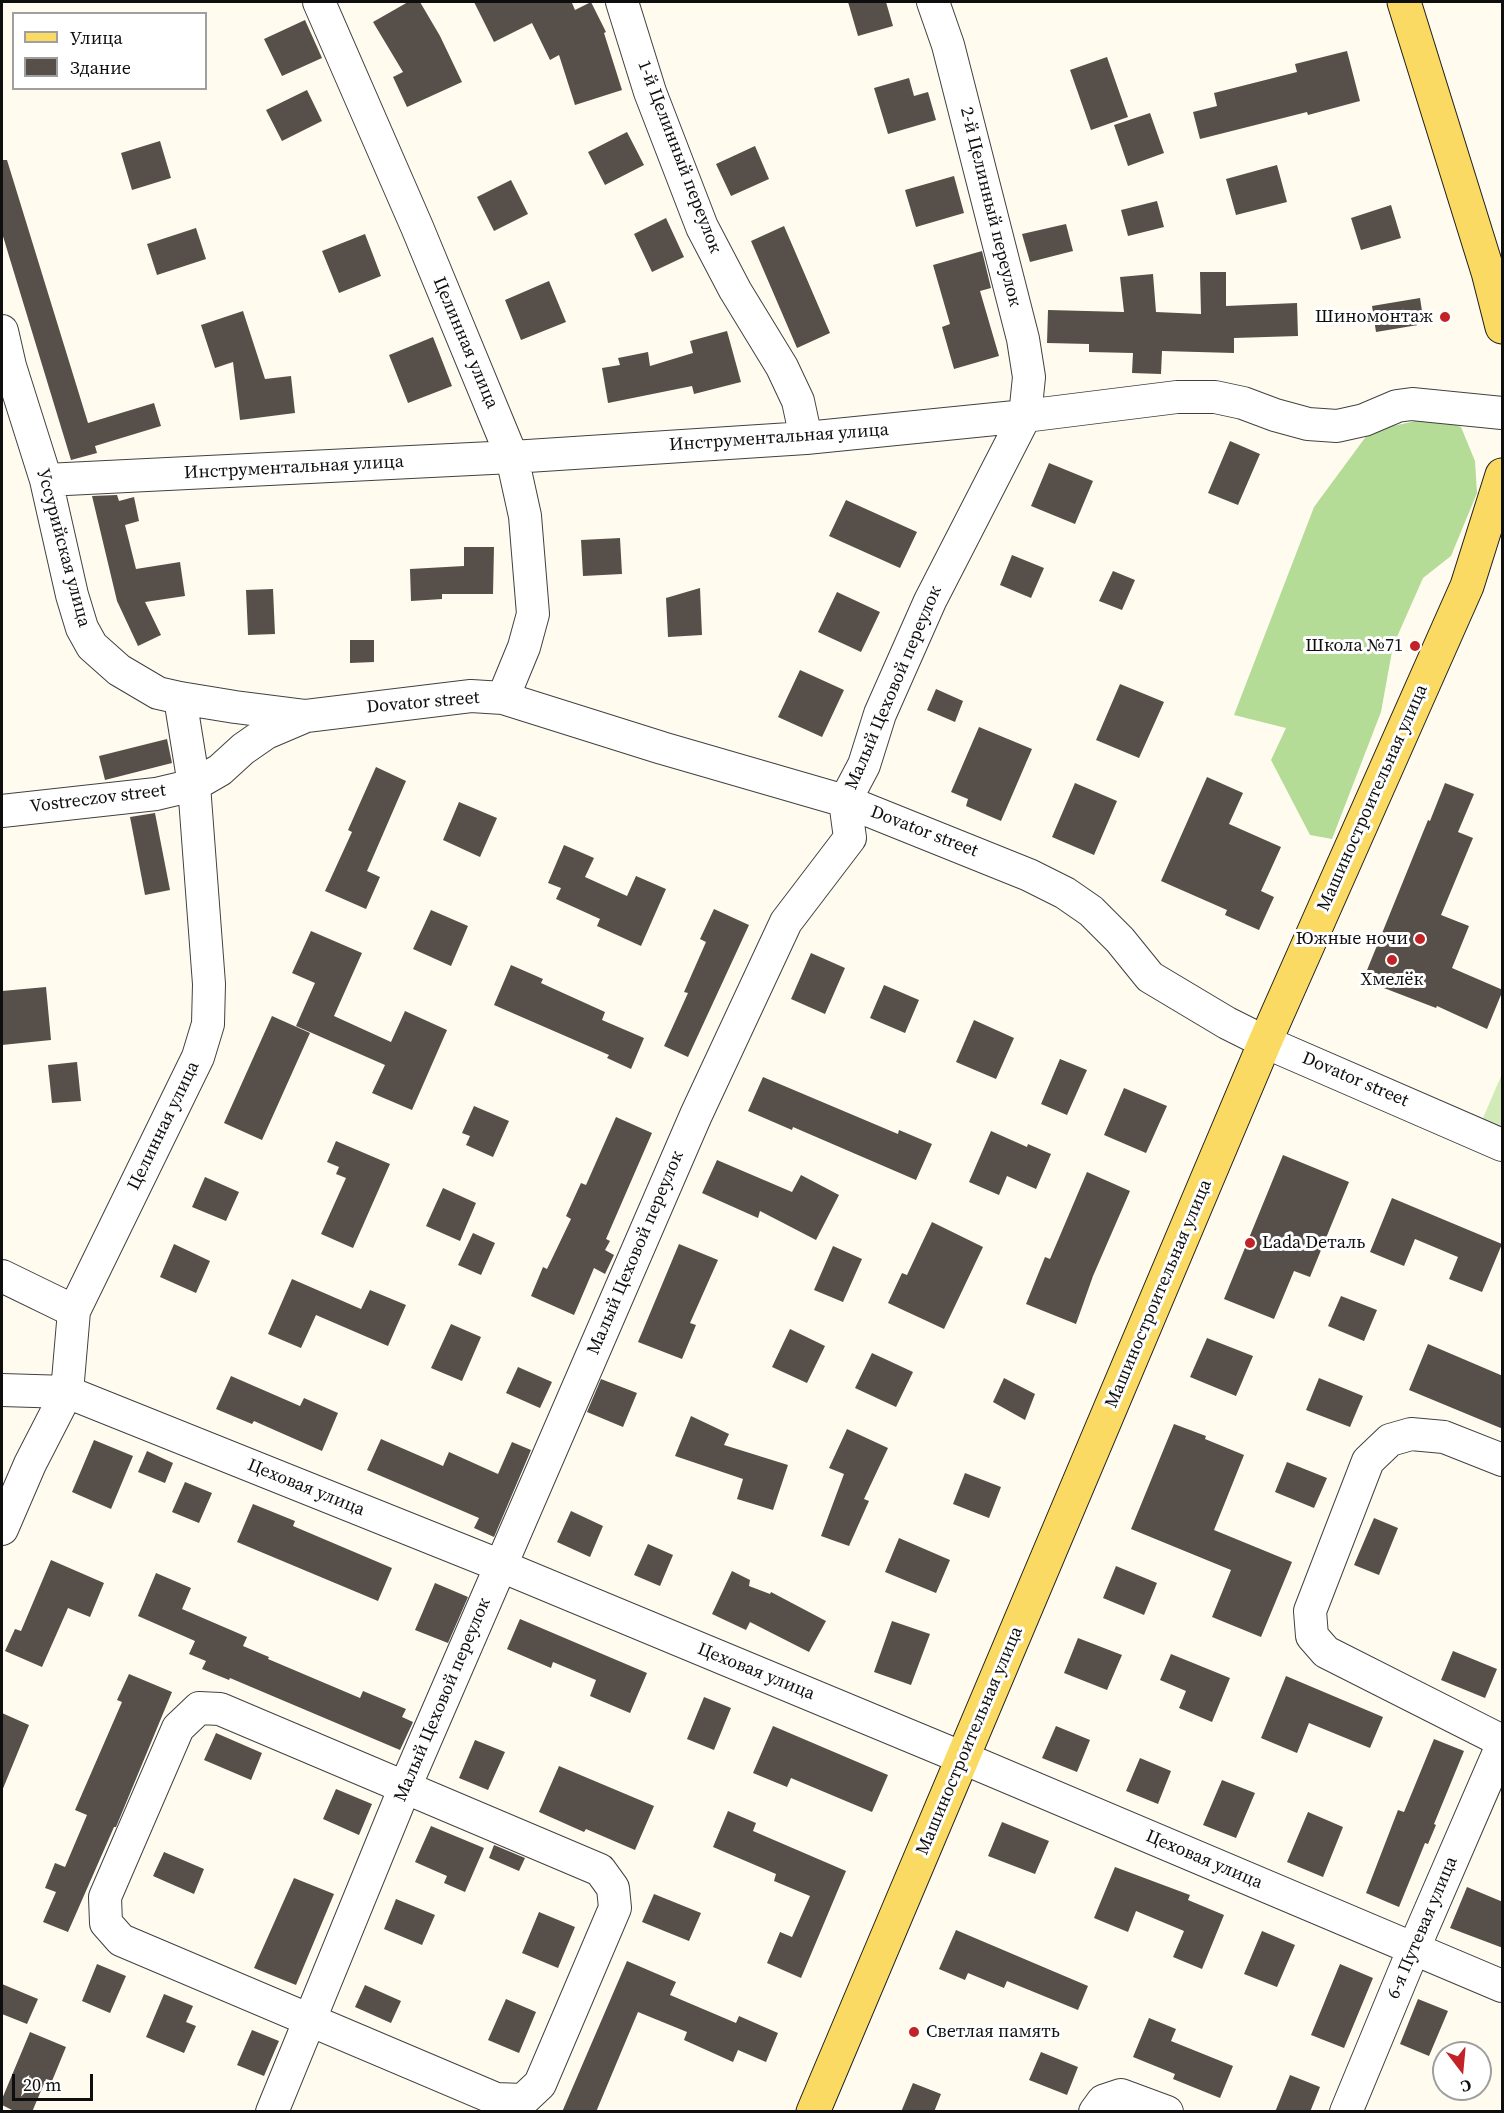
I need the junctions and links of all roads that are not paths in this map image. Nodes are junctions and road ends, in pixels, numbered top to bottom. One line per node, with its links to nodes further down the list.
1 (319, 2): 11 (street, Целинная улица)
2 (622, 2): 10 (street, 1-й Целинный переулок)
3 (933, 2): 9 (street, 2-й Целинный переулок)
4 (1404, 2): 5 (main road)
5 (1495, 270): 6 (main road)
6 (1503, 327)
7 (2, 331): 13 (street, Уссурийская улица)
8 (1503, 413): 9 (street, Инструментальная улица)
9 (1026, 416): 10 (street, Инструментальная улица); 18 (street, Малый Цеховой переулок)
10 (806, 438): 11 (street, Инструментальная улица)
11 (512, 457): 13 (street, Инструментальная улица); 15 (street, Целинная улица)
12 (1503, 476): 20 (main road, Машиностроительная улица)
13 (46, 480): 14 (street, Уссурийская улица)
14 (180, 698): 16 (street, Уссурийская улица); 17 (street, Целинная улица)
15 (503, 698): 16 (street, Dovator street); 18 (street, Dovator street)
16 (306, 716): 17 (street, Dovator street)
17 (194, 785): 19 (street, Vostreczov street); 23 (street, Целинная улица)
18 (845, 801): 20 (street, Dovator street); 28 (street, Малый Цеховой переулок)
19 (2, 811)
20 (1265, 1042): 21 (street, Dovator street); 30 (main road, Машиностроительная улица)
21 (1503, 1145)
22 (2, 1276): 23 (street)
23 (74, 1311): 25 (street, Целинная улица)
24 (2, 1390): 25 (street, Цеховая улица)
25 (66, 1392): 27 (street, Целинная улица); 28 (street, Цеховая улица)
26 (1503, 1460): 29 (street)
27 (2, 1529)
28 (501, 1566): 30 (street, Цеховая улица); 31 (street, Малый Цеховой переулок)
29 (1503, 1743): 32 (street, 6-я Путевая улица)
30 (963, 1758): 32 (street, Цеховая улица); 36 (main road, Машиностроительная улица)
31 (405, 1788): 34 (street, Малый Цеховой переулок); 34 (street); 34 (street)
32 (1413, 1948): 33 (street, Цеховая улица); 39 (street, 6-я Путевая улица)
33 (1503, 1986)
34 (311, 2020): 35 (street, Малый Цеховой переулок)
35 (272, 2112)
36 (813, 2112)
37 (1095, 2112): 38 (street)
38 (1167, 2112)
39 (1346, 2112)

